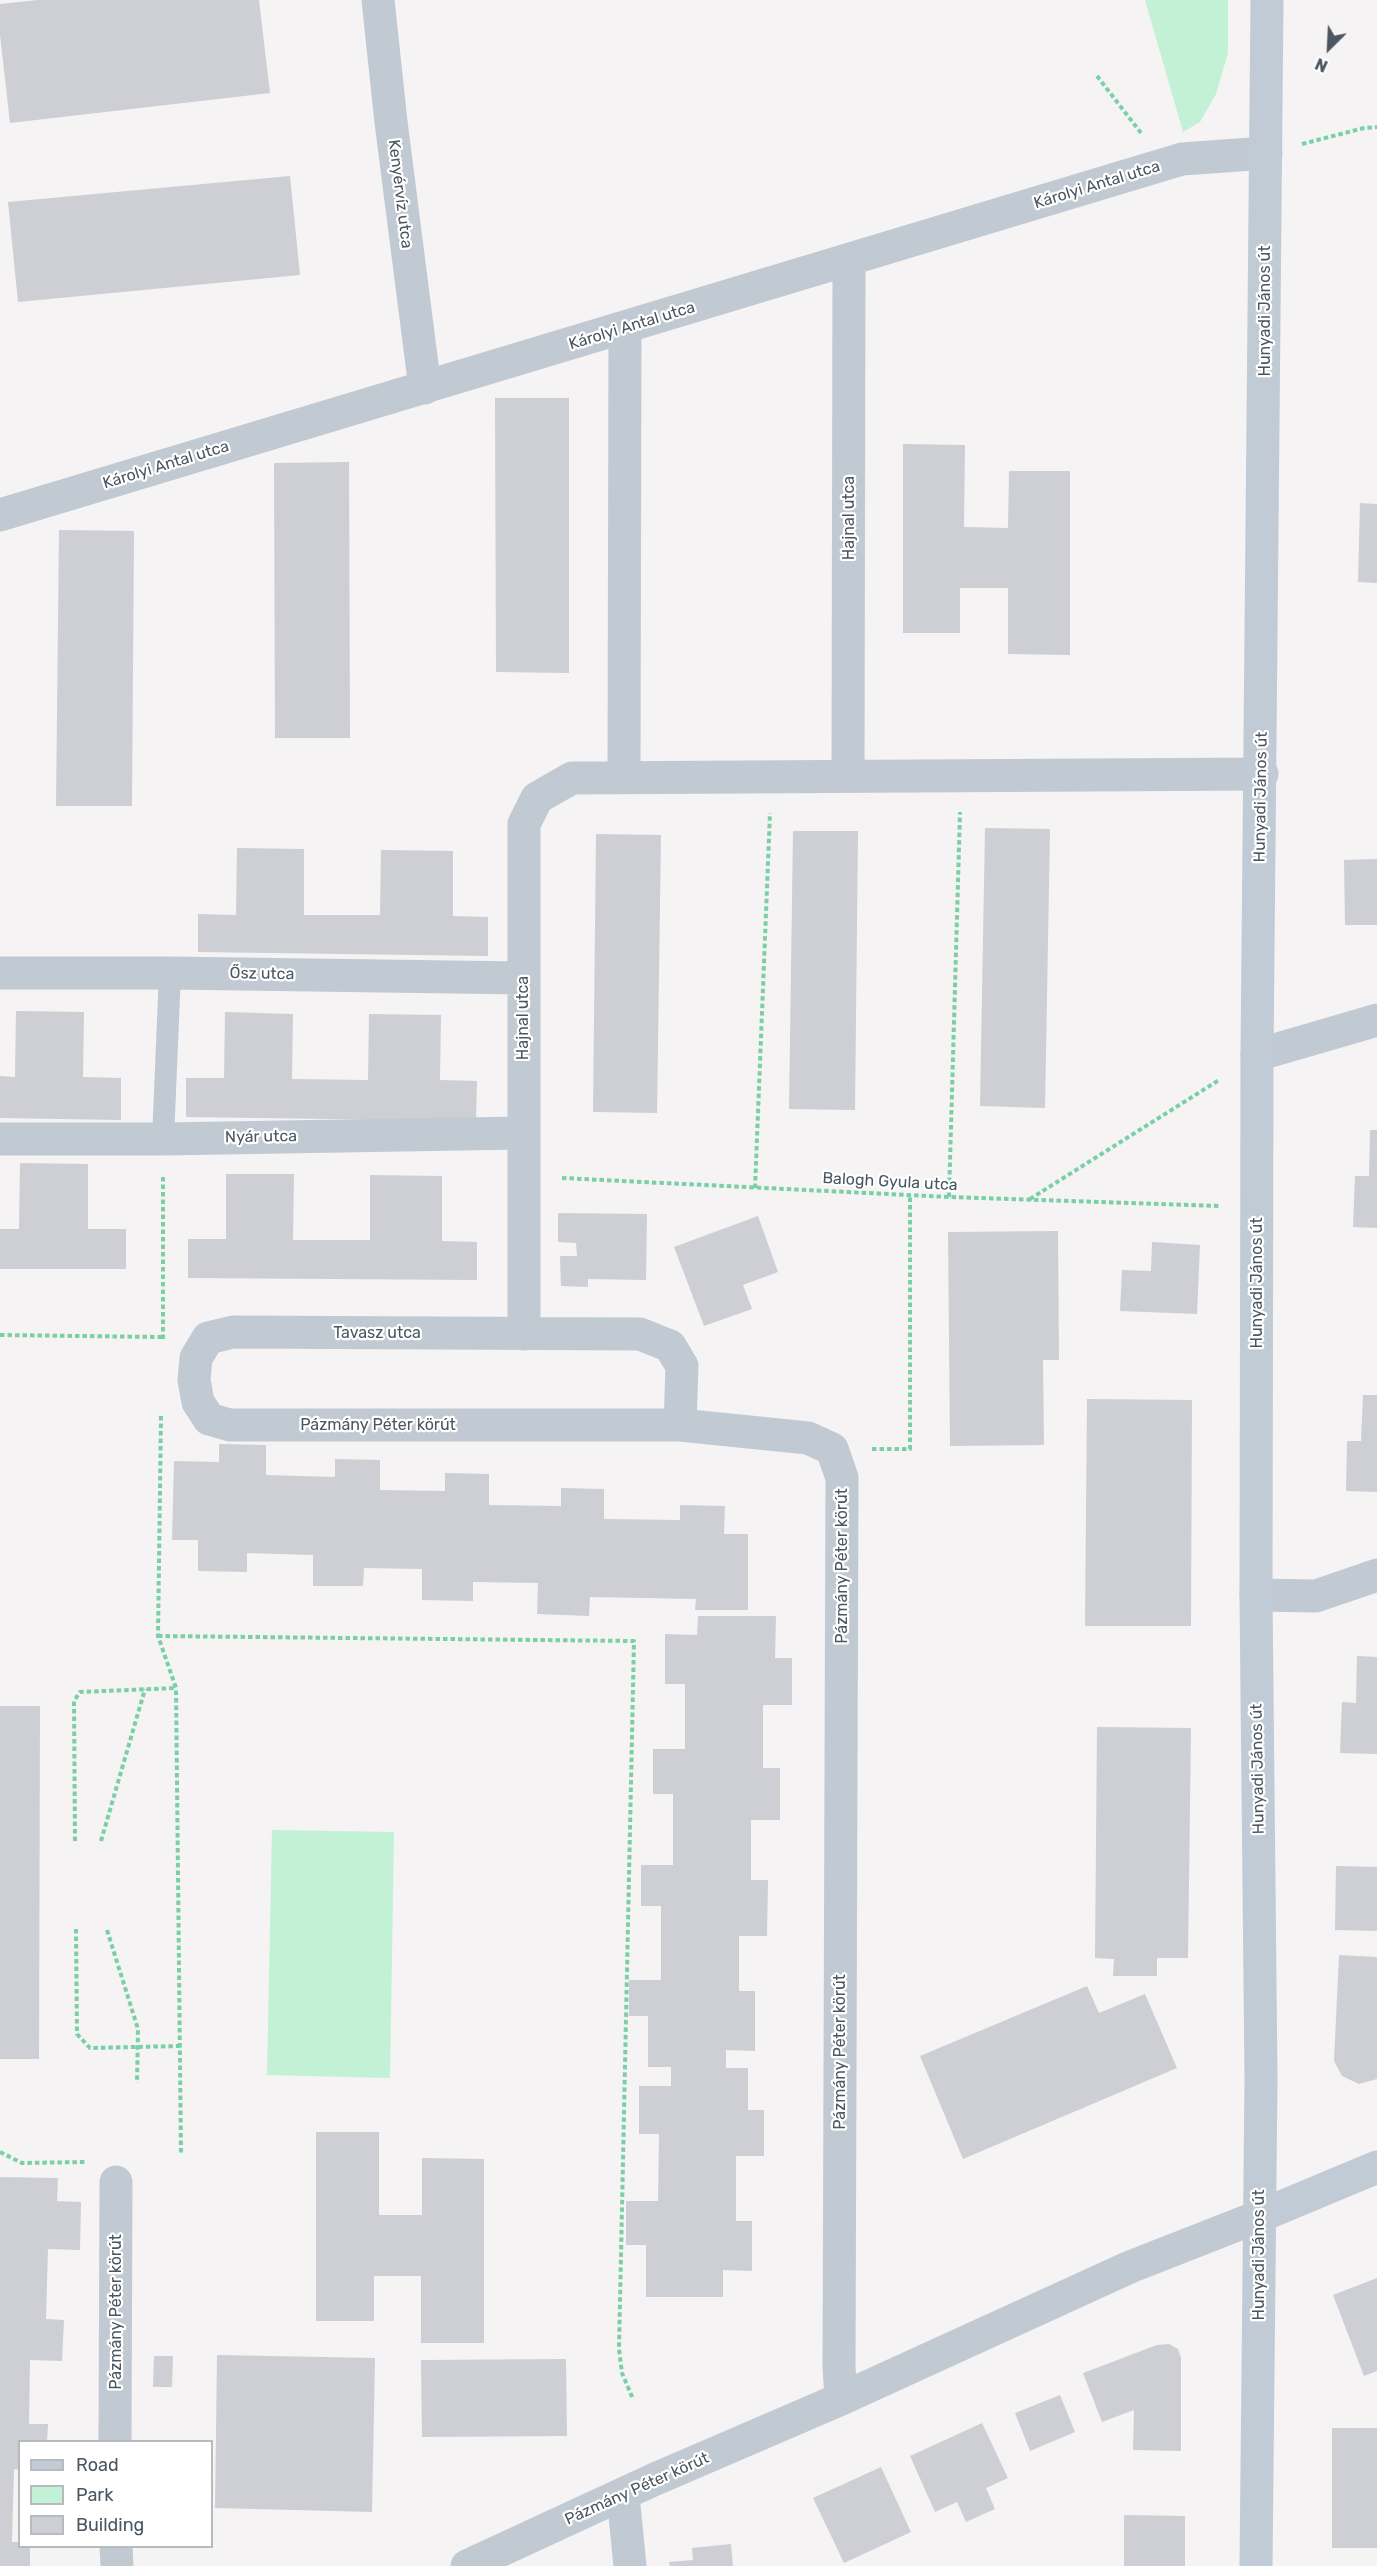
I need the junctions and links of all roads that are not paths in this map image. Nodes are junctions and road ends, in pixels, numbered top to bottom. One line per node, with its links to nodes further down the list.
1 (378, 0): 6 (street, Kenyérvíz utca)
2 (1268, 0): 3 (street, Hunyadi János út)
3 (1266, 153): 4 (street, Károlyi Antal utca); 8 (street, Hunyadi János út)
4 (849, 260): 5 (street, Károlyi Antal utca); 9 (street, Hajnal utca)
5 (625, 328): 6 (street, Károlyi Antal utca); 10 (street)
6 (425, 388): 7 (street, Károlyi Antal utca)
7 (0, 515)
8 (1262, 774): 9 (street, Hajnal utca); 15 (street, Hunyadi János út)
9 (849, 776): 10 (street, Hajnal utca)
10 (624, 777): 13 (street, Hajnal utca)
11 (0, 973): 12 (street, Ősz utca)
12 (170, 973): 13 (street, Ősz utca); 18 (lane)
13 (523, 978): 16 (street, Hajnal utca)
14 (1377, 1020): 15 (street)
15 (1257, 1055): 23 (street, Hunyadi János út)
16 (522, 1133): 18 (street, Nyár utca); 19 (street, Hajnal utca)
17 (0, 1139): 18 (street, Nyár utca)
18 (163, 1139)
19 (524, 1334): 20 (street, Tavasz utca); 21 (street, Tavasz utca)
20 (208, 1338): 21 (street, Pázmány Péter körút)
21 (680, 1425): 27 (street, Pázmány Péter körút)
22 (1377, 1575): 23 (street)
23 (1256, 1595): 26 (street, Hunyadi János út)
24 (1377, 2167): 26 (street)
25 (104, 2172): 28 (street, Pázmány Péter körút)
26 (1260, 2216): 27 (street, Pázmány Péter körút); 34 (street, Hunyadi János út)
27 (841, 2399): 29 (street, Pázmány Péter körút)
28 (115, 2440)
29 (622, 2495): 32 (street, Pázmány Péter körút); 33 (street)
30 (116, 2548): 31 (street)
31 (117, 2566)
32 (467, 2566)
33 (630, 2566)
34 (1256, 2566)

